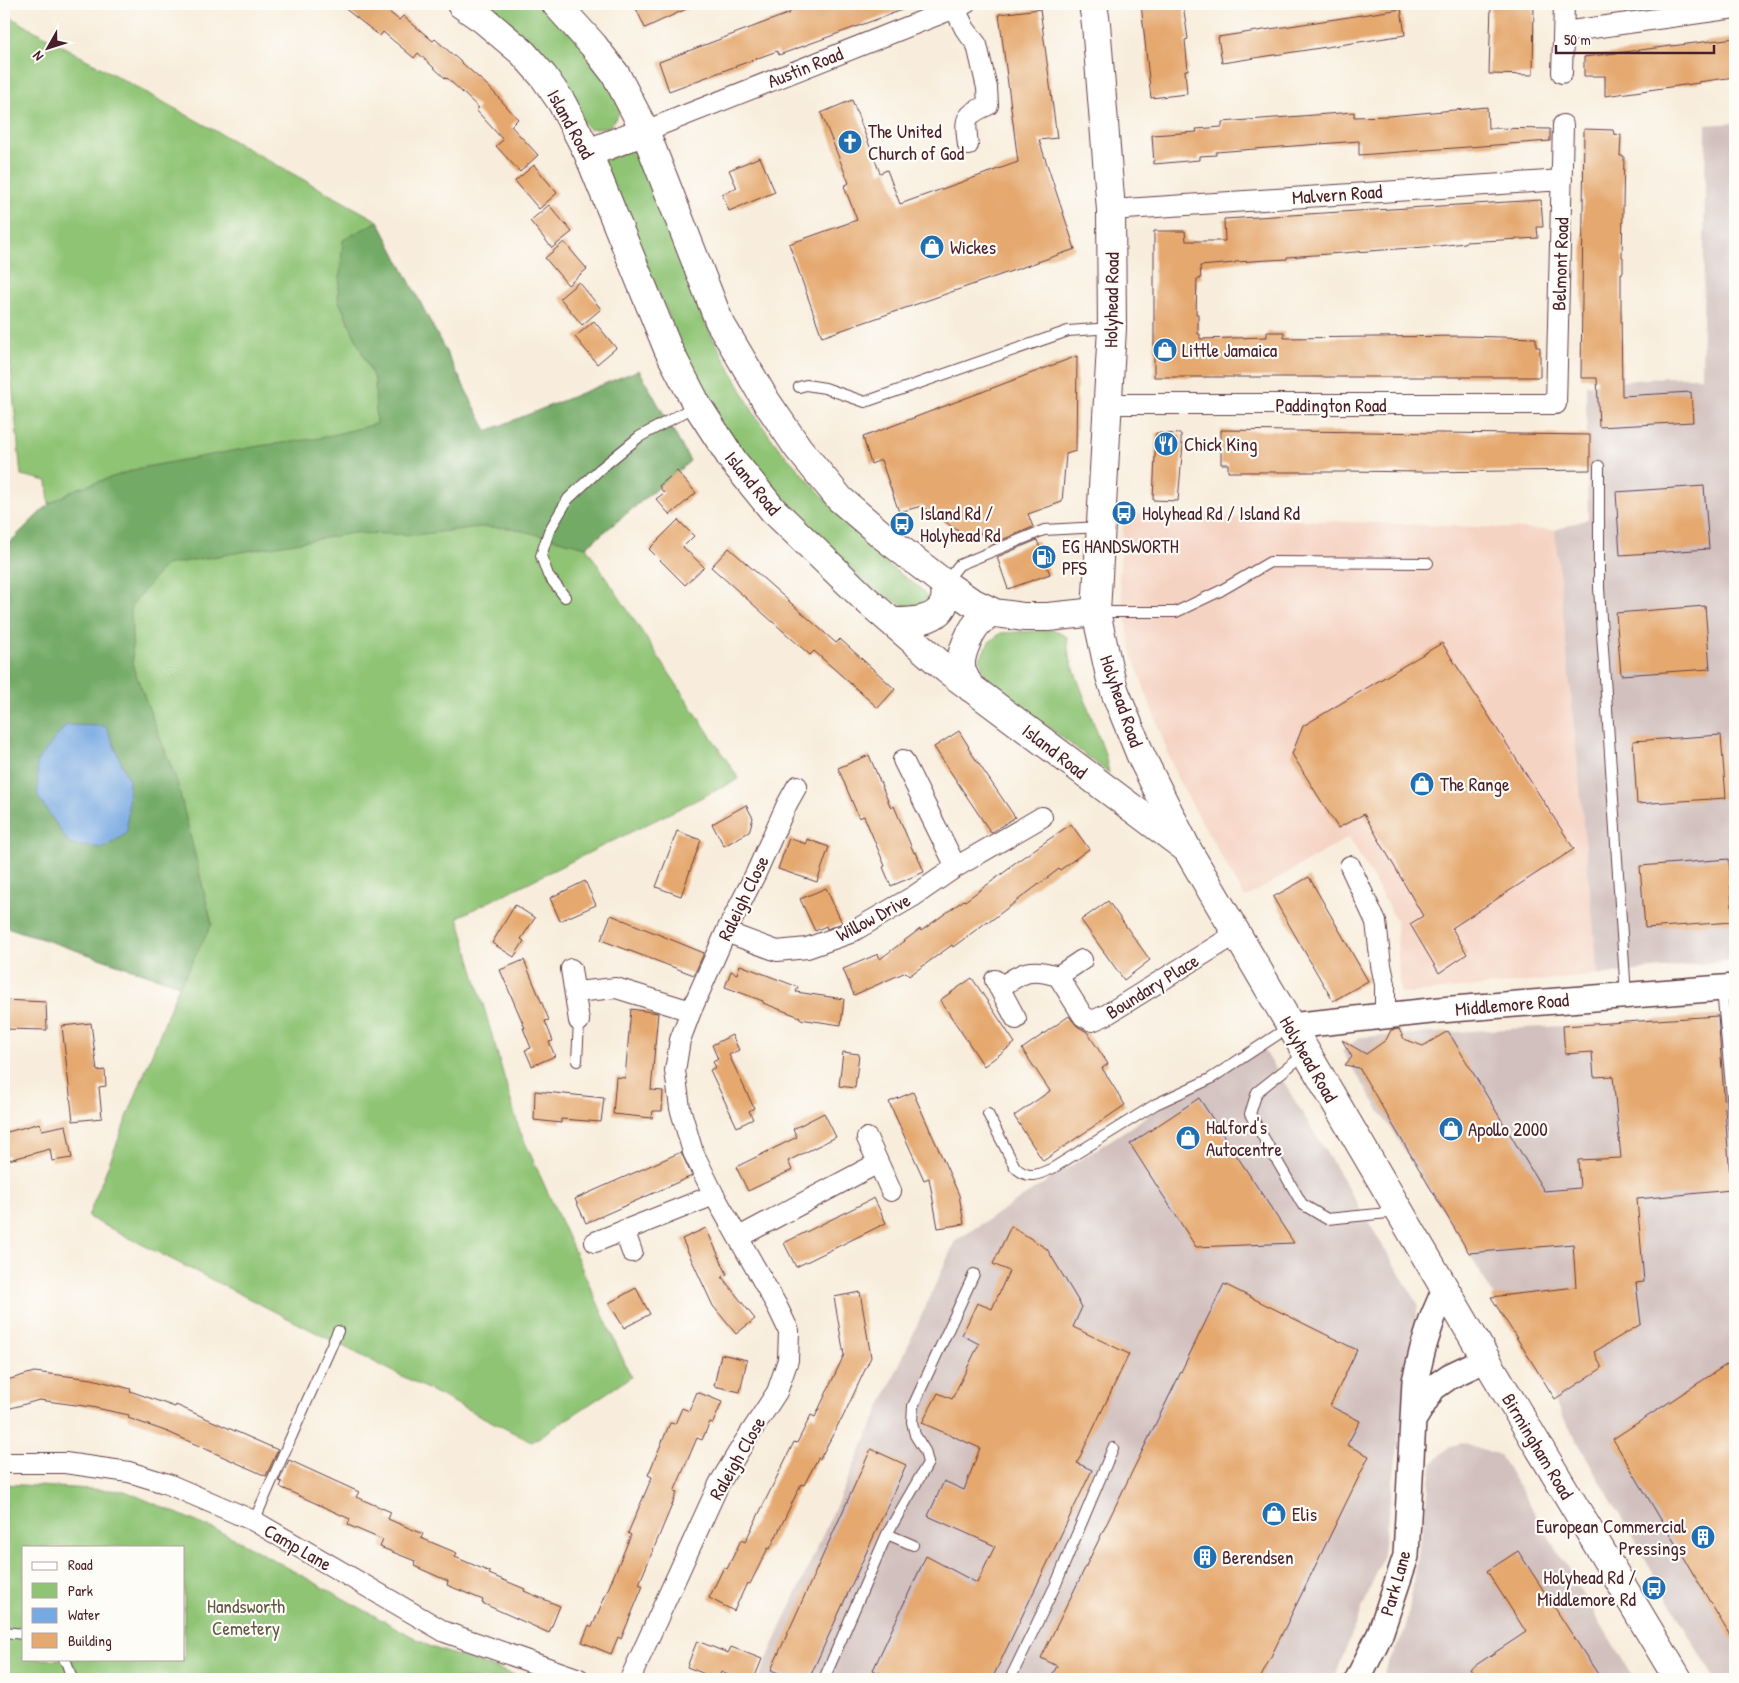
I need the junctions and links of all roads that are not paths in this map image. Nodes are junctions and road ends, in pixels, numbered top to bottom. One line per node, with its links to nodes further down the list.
1 (461, 4): 12 (main road, Island Road)
2 (556, 4): 10 (main road)
3 (1093, 4): 14 (main road, Holyhead Road)
4 (1564, 4): 7 (street)
5 (959, 5): 10 (street, Austin Road); 11 (street)
6 (1735, 8): 7 (street)
7 (1564, 32): 8 (street)
8 (1562, 73)
9 (1563, 125): 13 (street, Belmont Road)
10 (645, 131): 12 (main road); 23 (main road)
11 (968, 145)
12 (588, 153): 19 (main road, Island Road)
13 (1562, 180): 14 (street, Malvern Road); 18 (street, Belmont Road)
14 (1111, 210): 15 (main road, Holyhead Road)
15 (1112, 328): 16 (lane); 17 (main road, Holyhead Road)
16 (799, 387)
17 (1107, 404): 18 (street, Paddington Road); 21 (main road, Holyhead Road)
18 (1556, 404)
19 (697, 405): 24 (lane); 27 (main road, Island Road)
20 (1599, 466): 42 (lane)
21 (1102, 527): 23 (lane); 25 (main road, Holyhead Road)
22 (1428, 563): 25 (lane)
23 (945, 584): 26 (main road); 27 (main road)
24 (565, 597)
25 (1096, 612): 26 (main road); 32 (main road, Holyhead Road)
26 (995, 613): 28 (main road)
27 (893, 622): 28 (main road, Island Road)
28 (971, 688): 32 (main road, Island Road)
29 (903, 760): 34 (street)
30 (797, 786): 35 (street, Raleigh Close)
31 (1042, 817): 34 (street, Willow Drive)
32 (1187, 849): 36 (main road, Holyhead Road)
33 (1350, 866): 44 (street)
34 (956, 867): 35 (street, Willow Drive)
35 (726, 932): 43 (street, Raleigh Close)
36 (1236, 934): 39 (street, Boundary Place); 47 (main road, Holyhead Road)
37 (1082, 960): 39 (street)
38 (571, 969): 41 (street)
39 (1058, 976): 45 (street)
40 (1729, 987): 42 (street, Middlemore Road); 51 (lane)
41 (575, 992): 43 (street); 46 (street)
42 (1626, 995): 44 (street, Middlemore Road)
43 (691, 1010): 55 (street, Raleigh Close)
44 (1385, 1016): 47 (street, Middlemore Road)
45 (1016, 1019)
46 (579, 1021): 49 (lane)
47 (1290, 1026): 48 (main road, Holyhead Road); 50 (lane)
48 (1306, 1054): 56 (main road, Holyhead Road); 56 (lane)
49 (576, 1062)
50 (988, 1114)
51 (1735, 1129)
52 (867, 1138): 53 (street)
53 (878, 1163): 54 (street); 58 (street)
54 (891, 1191)
55 (714, 1195): 57 (street); 58 (street, Raleigh Close)
56 (1399, 1212): 62 (main road, Holyhead Road)
57 (624, 1230): 59 (street); 60 (street)
58 (739, 1237): 76 (street, Raleigh Close)
59 (595, 1242)
60 (632, 1252)
61 (974, 1274): 69 (lane)
62 (1445, 1289): 64 (main road, Birmingham Road); 65 (street, Park Lane)
63 (338, 1331): 68 (lane)
64 (1486, 1360): 65 (street, Park Lane); 80 (main road, Birmingham Road)
65 (1413, 1421): 79 (street, Park Lane)
66 (1112, 1448): 78 (lane)
67 (4, 1463): 68 (street, Camp Lane)
68 (254, 1521): 75 (street, Camp Lane)
69 (887, 1534): 70 (lane); 77 (lane)
70 (913, 1546)
71 (4, 1632): 72 (lane)
72 (22, 1634)
73 (65, 1660): 74 (lane)
74 (72, 1679)
75 (578, 1679)
76 (630, 1679)
77 (824, 1679)
78 (1010, 1679)
79 (1358, 1679)
80 (1678, 1679)

